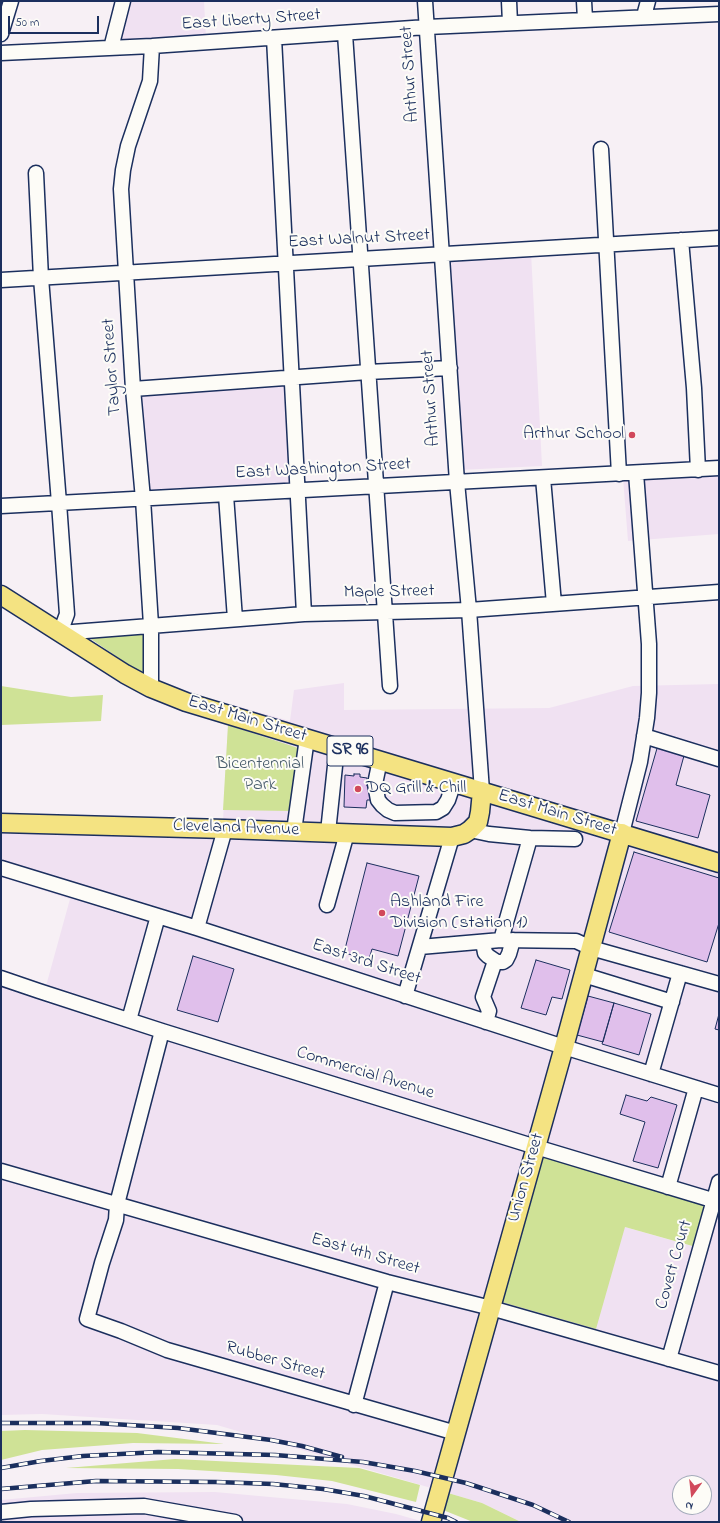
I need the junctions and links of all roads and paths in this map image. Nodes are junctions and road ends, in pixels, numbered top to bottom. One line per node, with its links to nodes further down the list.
1 (11, 1): 12 (street)
2 (123, 1): 16 (street)
3 (425, 1): 11 (street, Arthur Street)
4 (509, 1): 10 (street)
5 (584, 1): 9 (street)
6 (648, 1): 8 (street)
7 (719, 14): 8 (street, East Liberty Street)
8 (644, 16): 9 (street, East Liberty Street)
9 (586, 19): 10 (street, East Liberty Street)
10 (510, 23): 11 (street, East Liberty Street)
11 (427, 27): 13 (street, East Liberty Street); 23 (street, Arthur Street)
12 (1, 34)
13 (345, 34): 14 (street, East Liberty Street); 24 (street)
14 (274, 38): 15 (street, East Liberty Street); 25 (street)
15 (152, 46): 16 (street, East Liberty Street); 26 (street, Taylor Street)
16 (111, 48): 17 (street, East Liberty Street)
17 (1, 53)
18 (601, 149): 22 (street)
19 (36, 173): 27 (street)
20 (719, 238): 21 (street, East Walnut Street)
21 (681, 240): 22 (street, East Walnut Street); 34 (street)
22 (606, 245): 23 (street, East Walnut Street); 36 (street)
23 (442, 254): 24 (street, East Walnut Street); 29 (street, Arthur Street)
24 (360, 259): 25 (street, East Walnut Street); 30 (street)
25 (286, 263): 26 (street, East Walnut Street); 31 (street)
26 (126, 273): 27 (street, East Walnut Street); 32 (street, Taylor Street)
27 (41, 278): 28 (street, East Walnut Street); 43 (street)
28 (1, 280)
29 (450, 368): 30 (street); 38 (street, Arthur Street)
30 (368, 372): 31 (street); 39 (street)
31 (291, 377): 32 (street); 40 (street)
32 (133, 389): 42 (street, Taylor Street)
33 (719, 468): 34 (street, East Washington Street)
34 (698, 470): 35 (street, East Washington Street)
35 (636, 473): 36 (street, East Washington Street); 47 (street)
36 (619, 474): 37 (street, East Washington Street)
37 (543, 478): 38 (street, East Washington Street); 48 (street)
38 (457, 482): 39 (street, East Washington Street); 49 (street, Arthur Street)
39 (376, 486): 40 (street, East Washington Street); 50 (street)
40 (297, 491): 41 (street, East Washington Street); 51 (street)
41 (226, 494): 42 (street, East Washington Street); 52 (street)
42 (143, 499): 43 (street, East Washington Street); 53 (street, Taylor Street)
43 (59, 503): 44 (street, East Washington Street); 54 (street)
44 (1, 506)
45 (719, 592): 47 (street, Maple Street)
46 (1, 595): 54 (main road, East Main Street / SR 96)
47 (646, 598): 48 (street, Maple Street); 57 (street)
48 (554, 604): 49 (street, Maple Street)
49 (470, 610): 50 (street, Maple Street); 63 (street, Arthur Street)
50 (385, 612): 51 (street, Maple Street); 55 (street)
51 (304, 614): 52 (street, Maple Street)
52 (235, 619): 53 (street, Maple Street)
53 (151, 625): 54 (street, Maple Street); 56 (street, Taylor Street)
54 (60, 633): 56 (main road, East Main Street / SR 96)
55 (390, 686)
56 (152, 688): 58 (main road, East Main Street / SR 96)
57 (644, 736): 60 (street); 70 (street)
58 (307, 738): 59 (main road, East Main Street / SR 96); 67 (street)
59 (337, 747): 61 (main road, East Main Street / SR 96); 68 (street)
60 (719, 759)
61 (380, 760): 62 (main road, East Main Street / SR 96); 62 (street)
62 (454, 782): 63 (main road, East Main Street / SR 96)
63 (482, 791): 66 (main road); 70 (main road, East Main Street / SR 96)
64 (1, 823): 65 (main road, Cleveland Avenue)
65 (225, 828): 67 (main road, Cleveland Avenue); 78 (street)
66 (470, 830): 71 (main road, Cleveland Avenue); 72 (street)
67 (294, 831): 68 (main road, Cleveland Avenue)
68 (328, 832): 69 (main road, Cleveland Avenue)
69 (347, 833): 71 (main road, Cleveland Avenue); 76 (street)
70 (622, 833): 74 (main road, East Main Street / SR 96); 82 (main road, Union Street)
71 (452, 837): 81 (street)
72 (530, 838): 73 (street); 79 (street)
73 (575, 839)
74 (719, 863)
75 (1, 868): 77 (street, East 3rd Street)
76 (327, 905)
77 (158, 916): 78 (street, East 3rd Street); 90 (street)
78 (196, 928): 88 (street, East 3rd Street)
79 (507, 940): 80 (street); 82 (street); 83 (street)
80 (483, 942): 81 (street); 83 (street)
81 (420, 947): 88 (street)
82 (591, 948): 84 (street); 85 (main road, Union Street)
83 (495, 961): 91 (street)
84 (680, 973): 87 (street); 89 (street)
85 (584, 975): 89 (street); 93 (main road, Union Street)
86 (1, 978): 90 (street, Commercial Avenue)
87 (719, 984)
88 (405, 996): 91 (street, East 3rd Street)
89 (672, 1002): 94 (street)
90 (129, 1020): 92 (street, Commercial Avenue)
91 (486, 1022): 93 (street, East 3rd Street)
92 (162, 1030): 97 (street, Commercial Avenue); 102 (street)
93 (564, 1047): 94 (street, East 3rd Street); 97 (main road, Union Street)
94 (651, 1074): 95 (street, East 3rd Street)
95 (696, 1088): 96 (street, East 3rd Street); 100 (street)
96 (719, 1095)
97 (536, 1147): 100 (street, Commercial Avenue); 104 (main road, Union Street)
98 (1, 1171): 102 (street, East 4th Street)
99 (719, 1182): 101 (street, Covert Court)
100 (668, 1187): 101 (street, Commercial Avenue)
101 (716, 1201): 105 (street, Covert Court)
102 (117, 1204): 103 (street, East 4th Street); 107 (street, Rubber Street)
103 (387, 1282): 104 (street, East 4th Street); 107 (street)
104 (491, 1308): 105 (street, East 4th Street); 108 (main road, Union Street)
105 (669, 1359): 106 (street, East 4th Street)
106 (719, 1373)
107 (354, 1405): 108 (street, Rubber Street)
108 (456, 1433): 111 (main road, Union Street)
109 (1, 1512): 110 (street)
110 (235, 1522)
111 (431, 1522)

